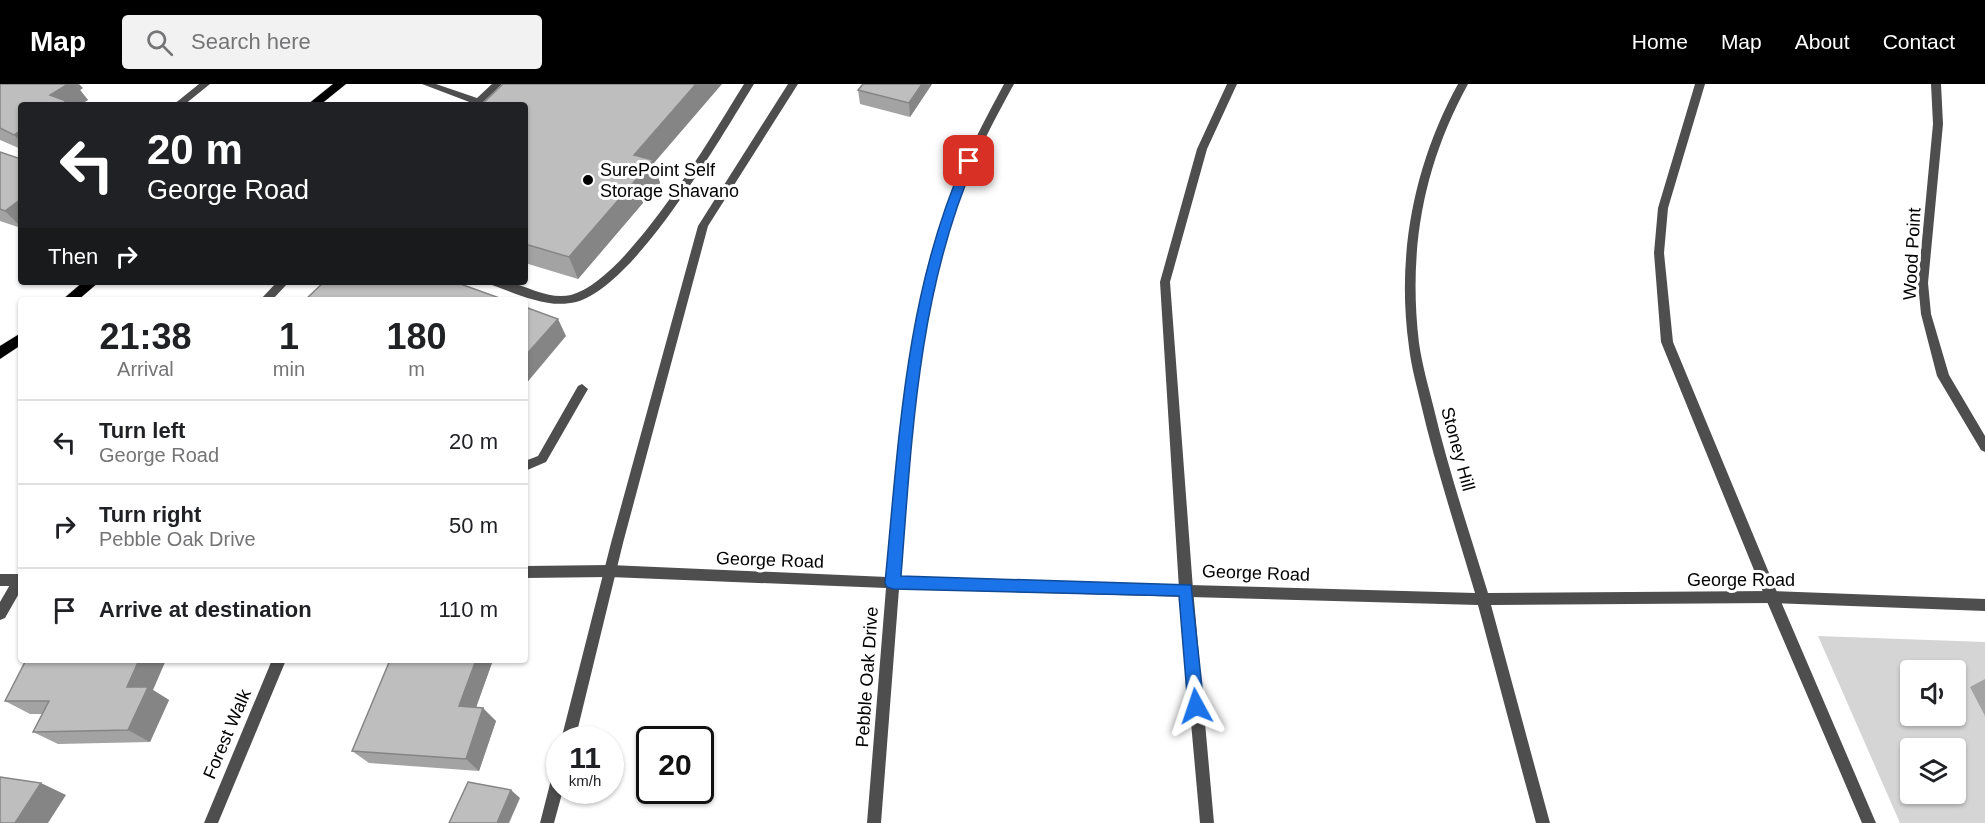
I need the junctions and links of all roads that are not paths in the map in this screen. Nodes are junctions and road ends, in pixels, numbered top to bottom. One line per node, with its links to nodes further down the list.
1 (206, 84): 12 (street)
2 (340, 84): 13 (main road)
3 (427, 84): 14 (street)
4 (497, 84): 15 (street)
5 (749, 84): 18 (street)
6 (794, 84): 26 (street)
7 (1010, 84): 30 (street, Pebble Oak Drive)
8 (1232, 84): 32 (street)
9 (1463, 84): 34 (street, Stoney Hill)
10 (1700, 84): 33 (street)
11 (1936, 84): 24 (street, Wood Point)
12 (182, 102)
13 (317, 102)
14 (473, 102)
15 (477, 102)
16 (88, 285): 19 (main road)
17 (281, 285): 20 (street)
18 (505, 285)
19 (73, 297)
20 (268, 297)
21 (18, 340): 22 (main road)
22 (0, 354)
23 (582, 388): 25 (street)
24 (1985, 447)
25 (528, 465)
26 (610, 571): 27 (street, George Road); 30 (street, George Road); 38 (street)
27 (528, 572)
28 (0, 580): 29 (street)
29 (18, 580)
30 (893, 583): 32 (street, George Road); 42 (street, Pebble Oak Drive)
31 (18, 585): 36 (street)
32 (1186, 589): 34 (street, George Road); 43 (street)
33 (1772, 597): 34 (street, George Road); 35 (street, George Road); 45 (street)
34 (1483, 598): 44 (street, Stoney Hill)
35 (1985, 605)
36 (0, 614)
37 (278, 663): 40 (street, Forest Walk)
38 (571, 726)
39 (552, 804): 41 (street)
40 (211, 823)
41 (547, 823)
42 (874, 823)
43 (1207, 823)
44 (1543, 823)
45 (1869, 823)

